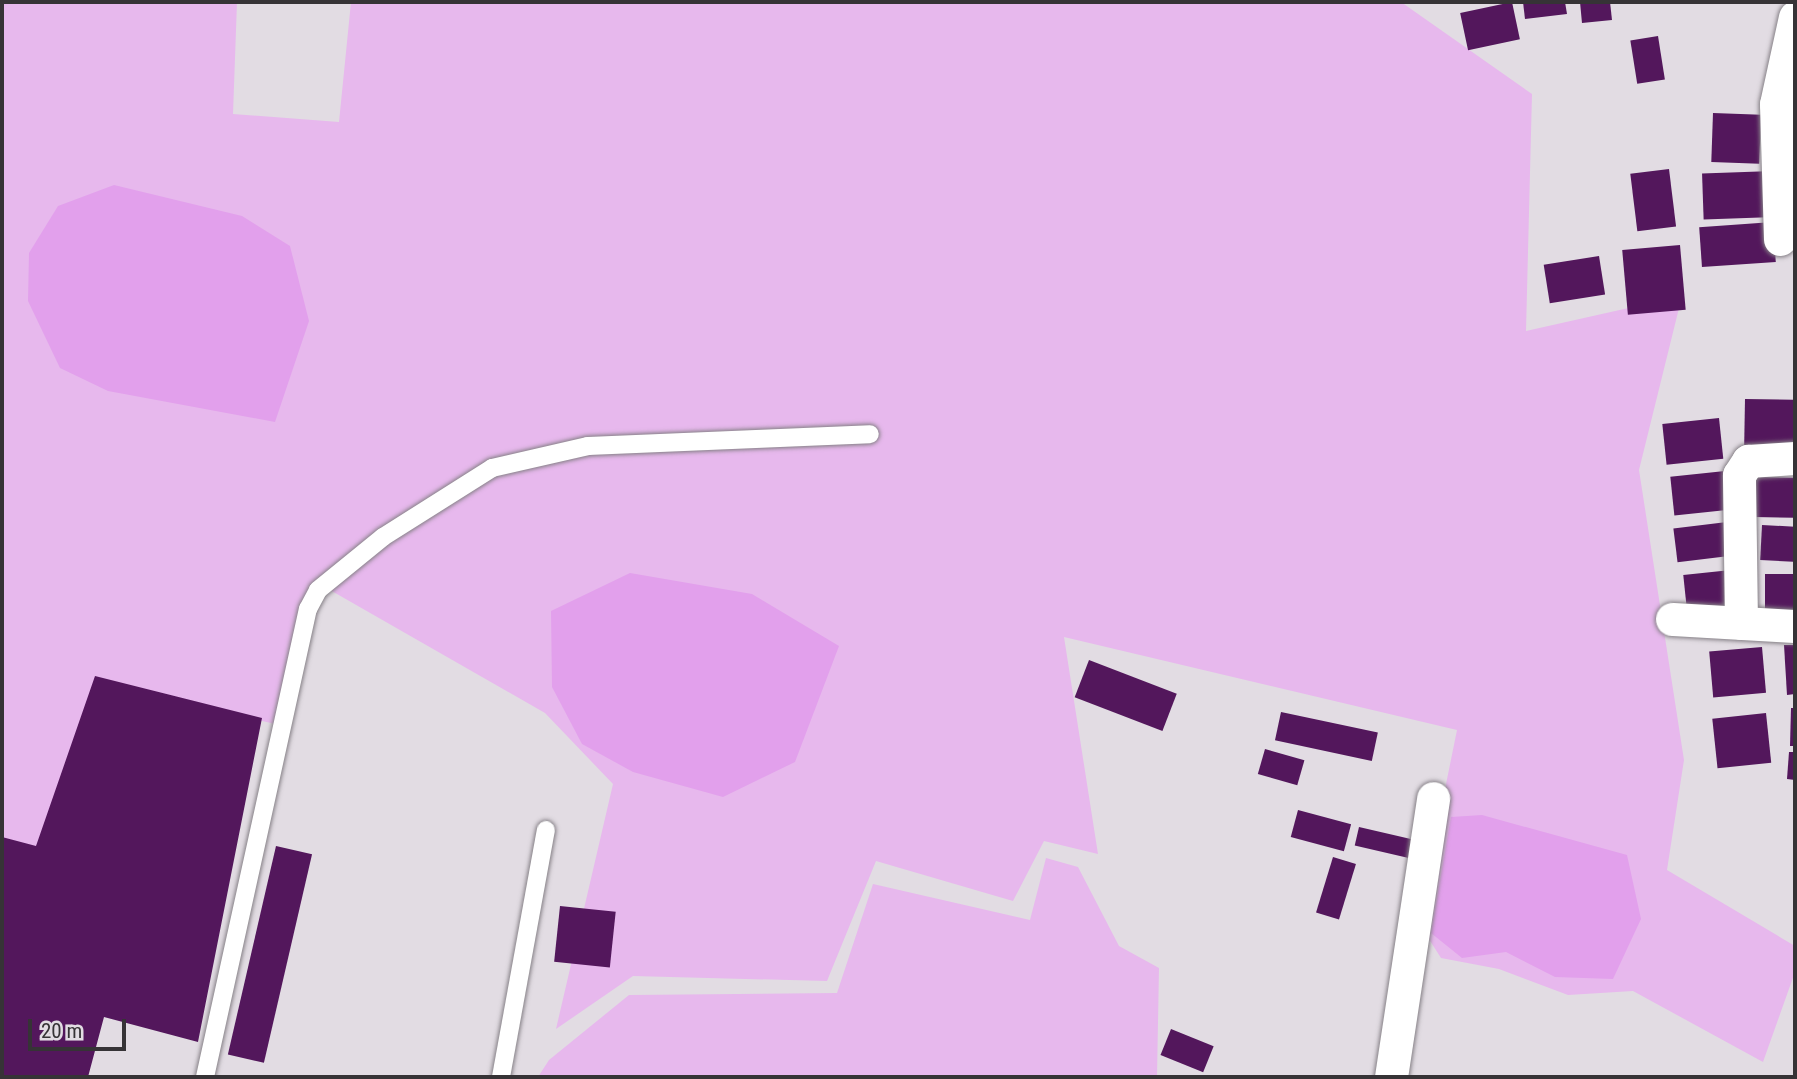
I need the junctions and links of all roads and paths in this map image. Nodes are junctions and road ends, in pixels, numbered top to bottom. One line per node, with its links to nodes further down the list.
1 (1795, 17): 2 (street)
2 (1780, 239)
3 (870, 434): 10 (lane)
4 (1795, 458): 6 (street)
5 (1672, 619): 6 (street)
6 (1741, 623): 7 (street)
7 (1795, 626)
8 (1433, 798): 12 (street)
9 (545, 830): 11 (lane)
10 (205, 1077)
11 (501, 1077)
12 (1391, 1077)

